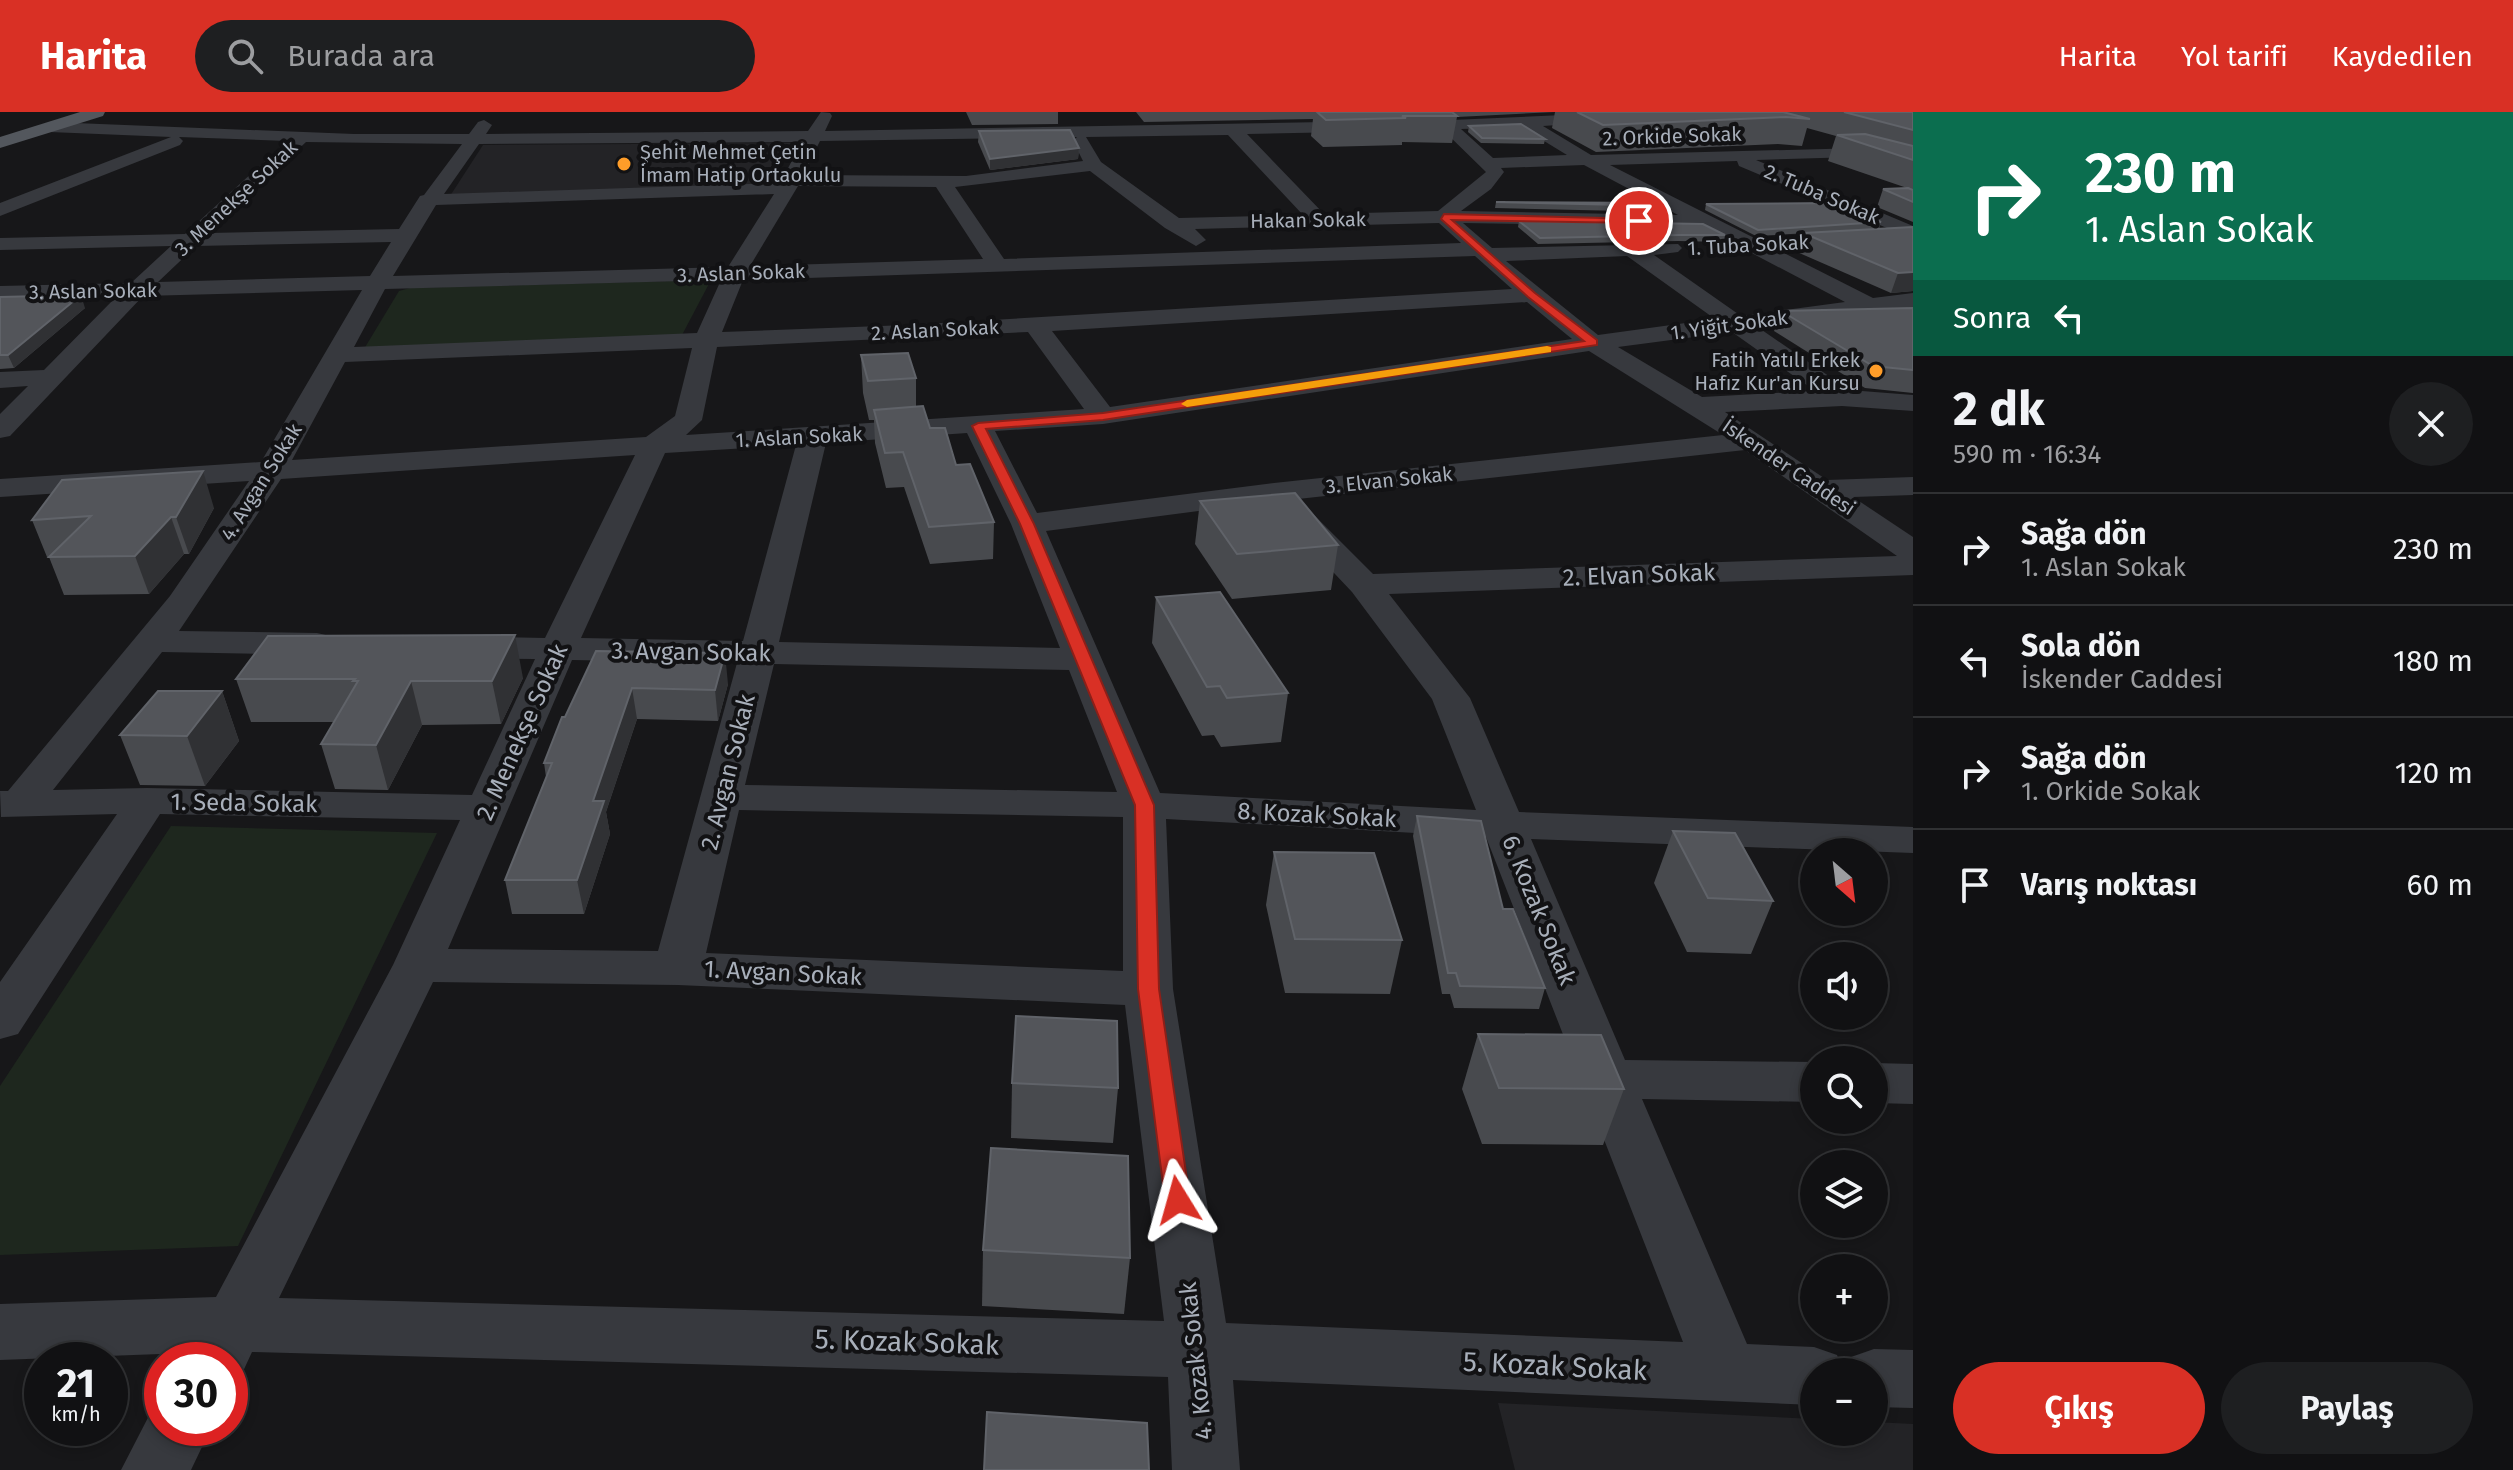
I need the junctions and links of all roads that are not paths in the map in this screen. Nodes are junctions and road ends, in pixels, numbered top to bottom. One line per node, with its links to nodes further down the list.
1 (97, 112): 10 (main road)
2 (495, 112): 19 (street, 4. Avgan Sokak)
3 (1066, 112): 14 (street)
4 (1305, 112): 12 (street)
5 (247, 117): 15 (street)
6 (1518, 117): 7 (street); 8 (street); 24 (street)
7 (1620, 117)
8 (1440, 118): 11 (street); 26 (street)
9 (819, 124): 14 (street); 19 (street); 28 (street, 2. Menekşe Sokak)
10 (50, 127): 15 (street); 20 (main road)
11 (1394, 127): 12 (street); 21 (street)
12 (1324, 128): 13 (street)
13 (1232, 129): 14 (street); 32 (street)
14 (1078, 131): 25 (street)
15 (194, 133): 17 (street); 30 (street)
16 (1799, 136): 22 (street)
17 (302, 137): 19 (street); 38 (street, 3. Menekşe Sokak)
18 (1822, 137): 22 (street)
19 (472, 140): 29 (street, 4. Avgan Sokak)
20 (0, 143)
21 (1420, 144)
22 (1865, 152): 23 (street, 2. Orkide Sokak)
23 (1730, 156): 24 (street, 2. Orkide Sokak); 36 (street, 2. Tuba Sokak)
24 (1587, 160): 26 (street, 2. Orkide Sokak); 33 (street)
25 (1094, 165): 27 (street); 34 (street)
26 (1481, 176): 31 (street)
27 (942, 182): 28 (street); 45 (street)
28 (790, 184): 29 (street); 47 (street, 2. Menekşe Sokak)
29 (427, 200): 35 (street, 4. Avgan Sokak)
30 (0, 210)
31 (1444, 217): 32 (street, Hakan Sokak); 33 (street, Hakan Sokak); 43 (street, İskender Caddesi)
32 (1319, 220): 34 (street, Hakan Sokak)
33 (1702, 221): 41 (street)
34 (1172, 224): 44 (street)
35 (405, 235): 38 (street); 48 (street, 4. Avgan Sokak)
36 (1913, 235): 37 (street)
37 (1869, 239)
38 (190, 241): 40 (street); 49 (street, 3. Menekşe Sokak)
39 (1795, 243): 41 (street, 1. Tuba Sokak)
40 (0, 244)
41 (1750, 245): 42 (street, 1. Tuba Sokak); 53 (street)
42 (1631, 249): 43 (street, 1. Tuba Sokak); 55 (street)
43 (1485, 252): 44 (street, 3. Aslan Sokak); 51 (street, İskender Caddesi)
44 (1219, 257): 45 (street, 3. Aslan Sokak)
45 (998, 266): 46 (street, 3. Aslan Sokak)
46 (865, 270): 47 (street, 3. Aslan Sokak); 57 (street)
47 (735, 273): 48 (street, 3. Aslan Sokak); 58 (street, 2. Menekşe Sokak)
48 (377, 284): 49 (street, 3. Aslan Sokak); 60 (street, 4. Avgan Sokak)
49 (136, 290): 50 (street, 3. Aslan Sokak); 61 (street, 3. Menekşe Sokak)
50 (0, 293)
51 (1532, 295): 54 (street, 2. Aslan Sokak); 59 (street, İskender Caddesi)
52 (1913, 300): 53 (street, 1. Yiğit Sokak)
53 (1870, 306): 55 (street, 1. Yiğit Sokak); 56 (street)
54 (1034, 324): 57 (street, 2. Aslan Sokak); 66 (street)
55 (1737, 324): 59 (street, 1. Yiğit Sokak); 63 (street)
56 (1913, 327)
57 (907, 332): 58 (street, 2. Aslan Sokak)
58 (706, 340): 60 (street, 2. Aslan Sokak); 71 (street, 2. Menekşe Sokak)
59 (1593, 343): 65 (street, İskender Caddesi); 66 (street, 1. Aslan Sokak)
60 (338, 355): 72 (street, 4. Avgan Sokak)
61 (52, 377): 62 (street); 68 (street, 3. Menekşe Sokak)
62 (0, 380)
63 (1842, 398): 64 (street); 65 (street)
64 (1913, 403)
65 (1697, 405): 70 (street, İskender Caddesi)
66 (1103, 416): 67 (street, 1. Aslan Sokak)
67 (978, 426): 69 (street, 1. Aslan Sokak); 77 (street, 4. Kozak Sokak)
68 (0, 430)
69 (813, 436): 71 (street, 1. Aslan Sokak); 85 (street, 2. Avgan Sokak)
70 (1752, 441): 75 (street, İskender Caddesi); 76 (street, 3. Elvan Sokak)
71 (654, 445): 72 (street, 1. Aslan Sokak); 84 (street, 2. Menekşe Sokak)
72 (272, 469): 74 (street, 1. Aslan Sokak); 81 (street, 4. Avgan Sokak)
73 (1913, 486): 75 (street)
74 (0, 488)
75 (1822, 489): 78 (street, İskender Caddesi)
76 (1274, 492): 77 (street, 3. Elvan Sokak); 80 (street, 6. Kozak Sokak)
77 (1027, 524): 86 (street, 4. Kozak Sokak)
78 (1913, 552)
79 (1913, 565): 80 (street, 2. Elvan Sokak)
80 (1364, 585): 92 (street, 6. Kozak Sokak)
81 (155, 641): 82 (street); 89 (street, 4. Avgan Sokak)
82 (357, 645)
83 (419, 646): 84 (street, 3. Avgan Sokak)
84 (558, 649): 85 (street, 3. Avgan Sokak); 91 (street, 2. Menekşe Sokak)
85 (758, 653): 86 (street, 3. Avgan Sokak); 87 (street, 2. Avgan Sokak)
86 (1082, 659): 90 (street, 4. Kozak Sokak)
87 (722, 797): 90 (street, 8. Kozak Sokak); 95 (street, 2. Avgan Sokak)
88 (147, 801): 89 (street, 1. Seda Sokak); 91 (street, 1. Seda Sokak); 97 (street)
89 (10, 804)
90 (1144, 805): 92 (street, 8. Kozak Sokak); 96 (street, 4. Kozak Sokak)
91 (488, 808): 94 (street, 2. Menekşe Sokak)
92 (1505, 825): 93 (street, 8. Kozak Sokak); 98 (street, 6. Kozak Sokak)
93 (1913, 840)
94 (417, 965): 95 (street, 1. Avgan Sokak); 103 (street, 2. Menekşe Sokak)
95 (678, 968): 96 (street, 1. Avgan Sokak)
96 (1148, 989): 105 (street, 4. Kozak Sokak)
97 (0, 1021)
98 (1607, 1079): 99 (street); 106 (street, 6. Kozak Sokak)
99 (1800, 1082)
100 (1888, 1083): 101 (street)
101 (1913, 1084)
102 (0, 1332): 103 (street, 5. Kozak Sokak)
103 (226, 1342)
104 (248, 1342): 105 (street, 5. Kozak Sokak)
105 (1199, 1350): 106 (street, 5. Kozak Sokak); 112 (street, 4. Kozak Sokak)
106 (1728, 1374): 107 (street, 5. Kozak Sokak)
107 (1800, 1376)
108 (1888, 1378): 109 (street)
109 (1913, 1379)
110 (168, 1446): 111 (street)
111 (155, 1470)
112 (1206, 1470)

